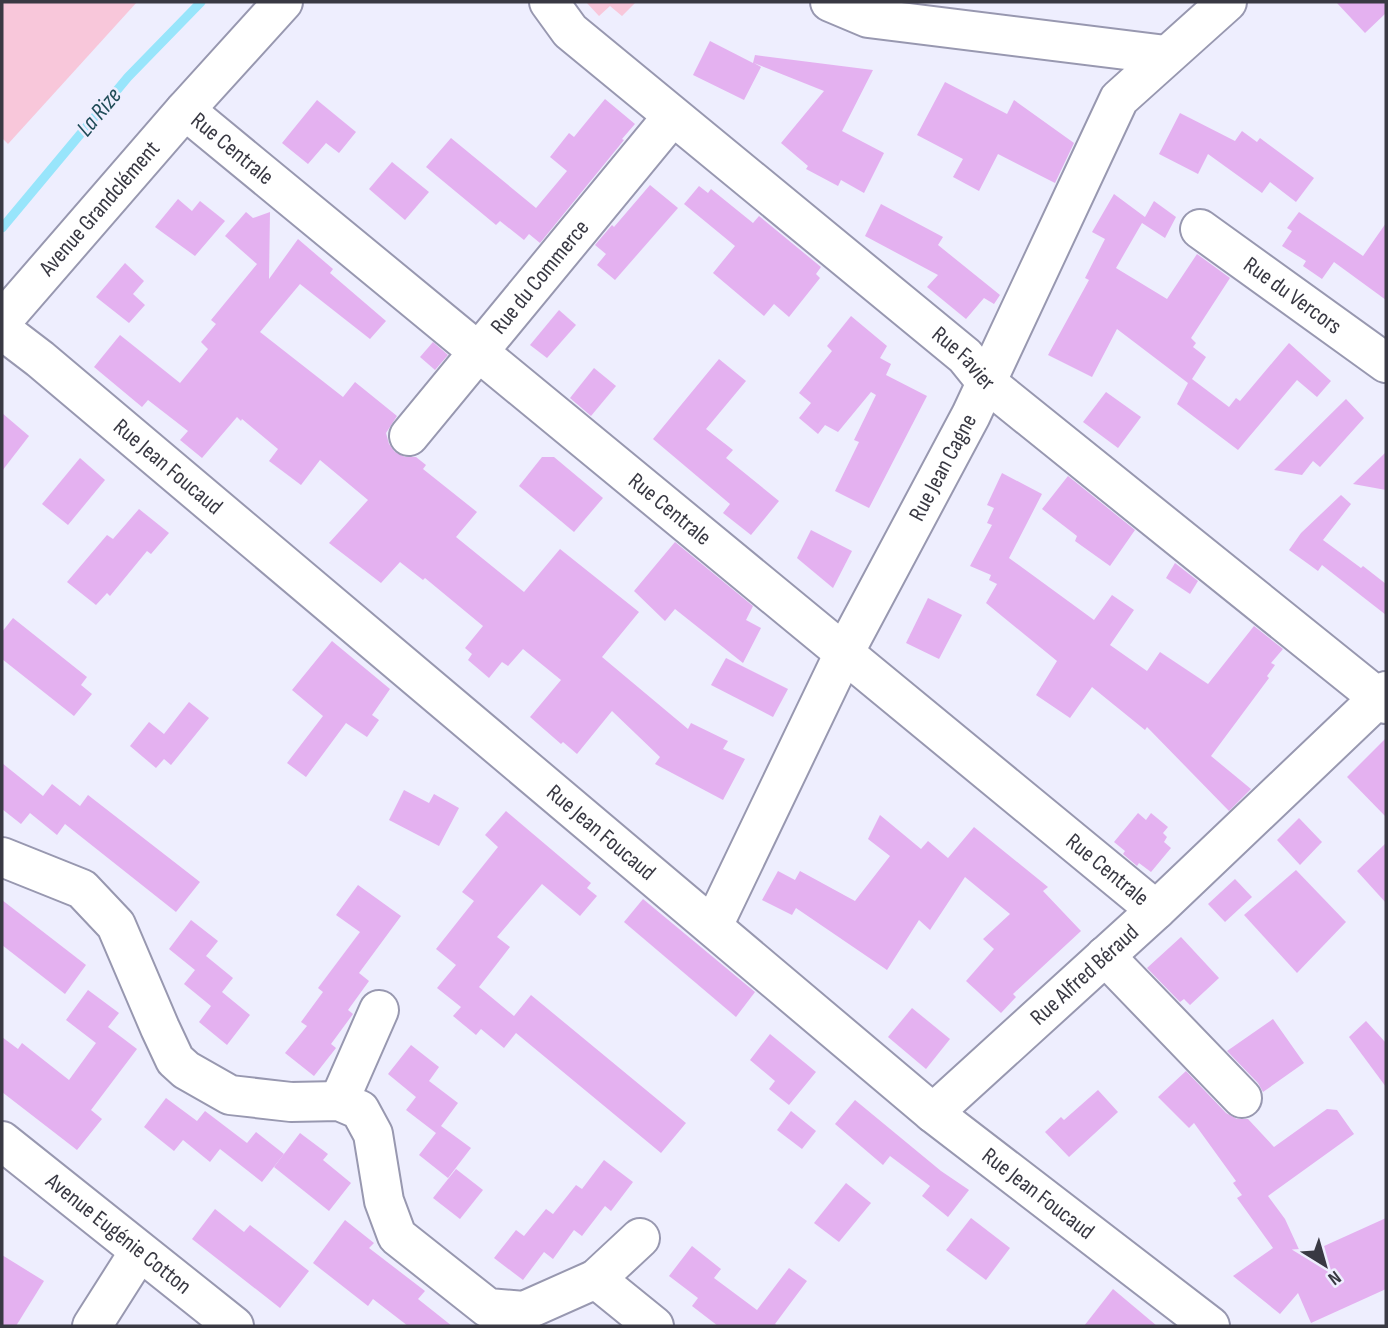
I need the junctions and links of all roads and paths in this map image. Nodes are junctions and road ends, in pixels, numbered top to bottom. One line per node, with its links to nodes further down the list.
1 (282, 2): 7 (street, Avenue Grandclément)
2 (549, 2): 8 (street, Rue Favier)
3 (830, 2): 5 (street)
4 (1227, 2): 6 (street, Rue Jean Cagne)
5 (877, 10): 6 (street)
6 (1166, 55): 14 (street, Rue Jean Cagne)
7 (185, 110): 10 (street, Avenue Grandclément); 12 (street, Rue Centrale)
8 (673, 117): 12 (street, Rue du Commerce); 14 (street, Rue Favier)
9 (1200, 229): 13 (street, Rue du Vercors)
10 (2, 321)
11 (2, 330): 20 (street, Rue Jean Foucaud)
12 (478, 351): 15 (street, Rue du Commerce); 16 (street, Rue Centrale)
13 (1386, 363)
14 (986, 382): 16 (street, Rue Jean Cagne); 17 (street, Rue Favier)
15 (409, 436)
16 (844, 653): 19 (street, Rue Centrale); 20 (street, Rue Jean Cagne)
17 (1384, 697): 19 (street, Rue Alfred Béraud)
18 (2, 857): 24 (street)
19 (1156, 910): 21 (street, Rue Alfred Béraud)
20 (713, 926): 25 (street, Rue Jean Foucaud)
21 (1105, 956): 23 (street); 25 (street, Rue Alfred Béraud)
22 (379, 1010): 24 (street)
23 (1242, 1098)
24 (339, 1101): 29 (street)
25 (933, 1113): 33 (street, Rue Jean Foucaud)
26 (2, 1141): 28 (street, Avenue Eugénie Cotton)
27 (640, 1238): 29 (street)
28 (139, 1252): 30 (street); 31 (street, Avenue Eugénie Cotton)
29 (596, 1279): 32 (street)
30 (92, 1326)
31 (234, 1326)
32 (654, 1326)
33 (1210, 1326)

